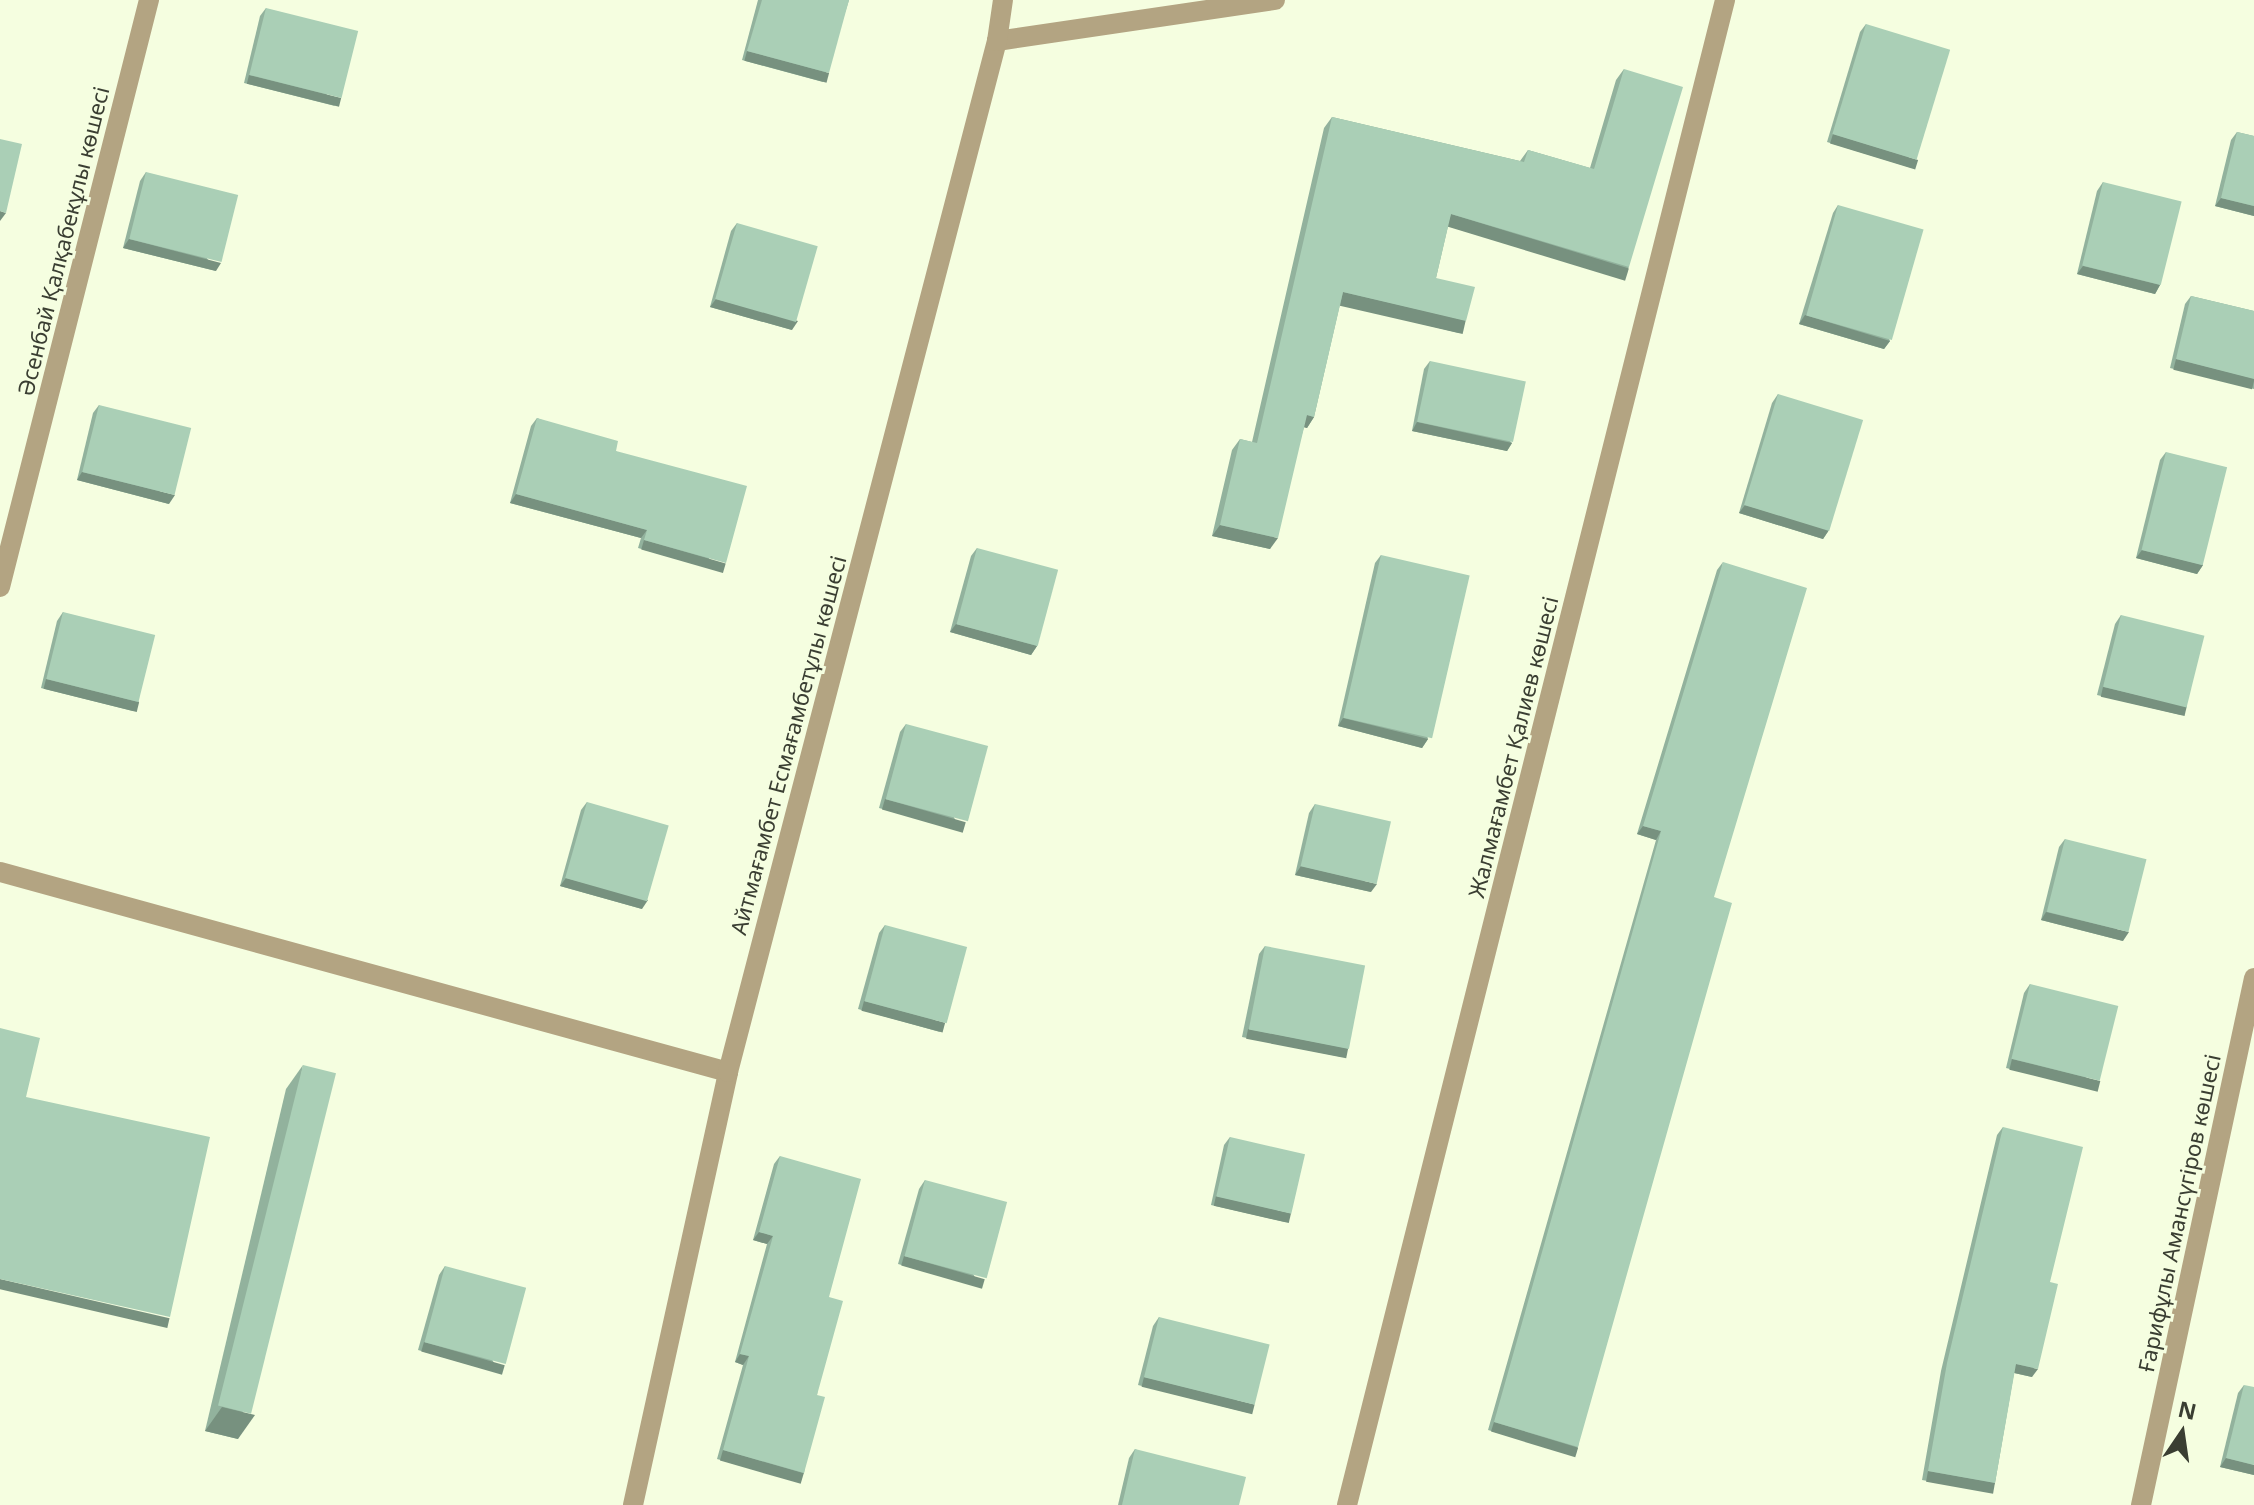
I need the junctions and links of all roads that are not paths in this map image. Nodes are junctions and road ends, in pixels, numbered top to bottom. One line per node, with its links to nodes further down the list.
1 (149, 0): 6 (street, Әсенбай Қалқабекұлы көшесі)
2 (1003, 0): 5 (street, Айтмағамбет Есмағамбетұлы көшесі)
3 (1275, 0): 5 (street)
4 (1725, 0): 11 (street, Жалмағамбет Қалиев көшесі)
5 (997, 41): 9 (street, Айтмағамбет Есмағамбетұлы көшесі)
6 (0, 587)
7 (0, 872): 9 (street)
8 (2254, 978): 12 (street, Ғарифұлы Амансүгіров көшесі)
9 (728, 1072): 10 (street, Айтмағамбет Есмағамбетұлы көшесі)
10 (633, 1505)
11 (1347, 1505)
12 (2141, 1505)

